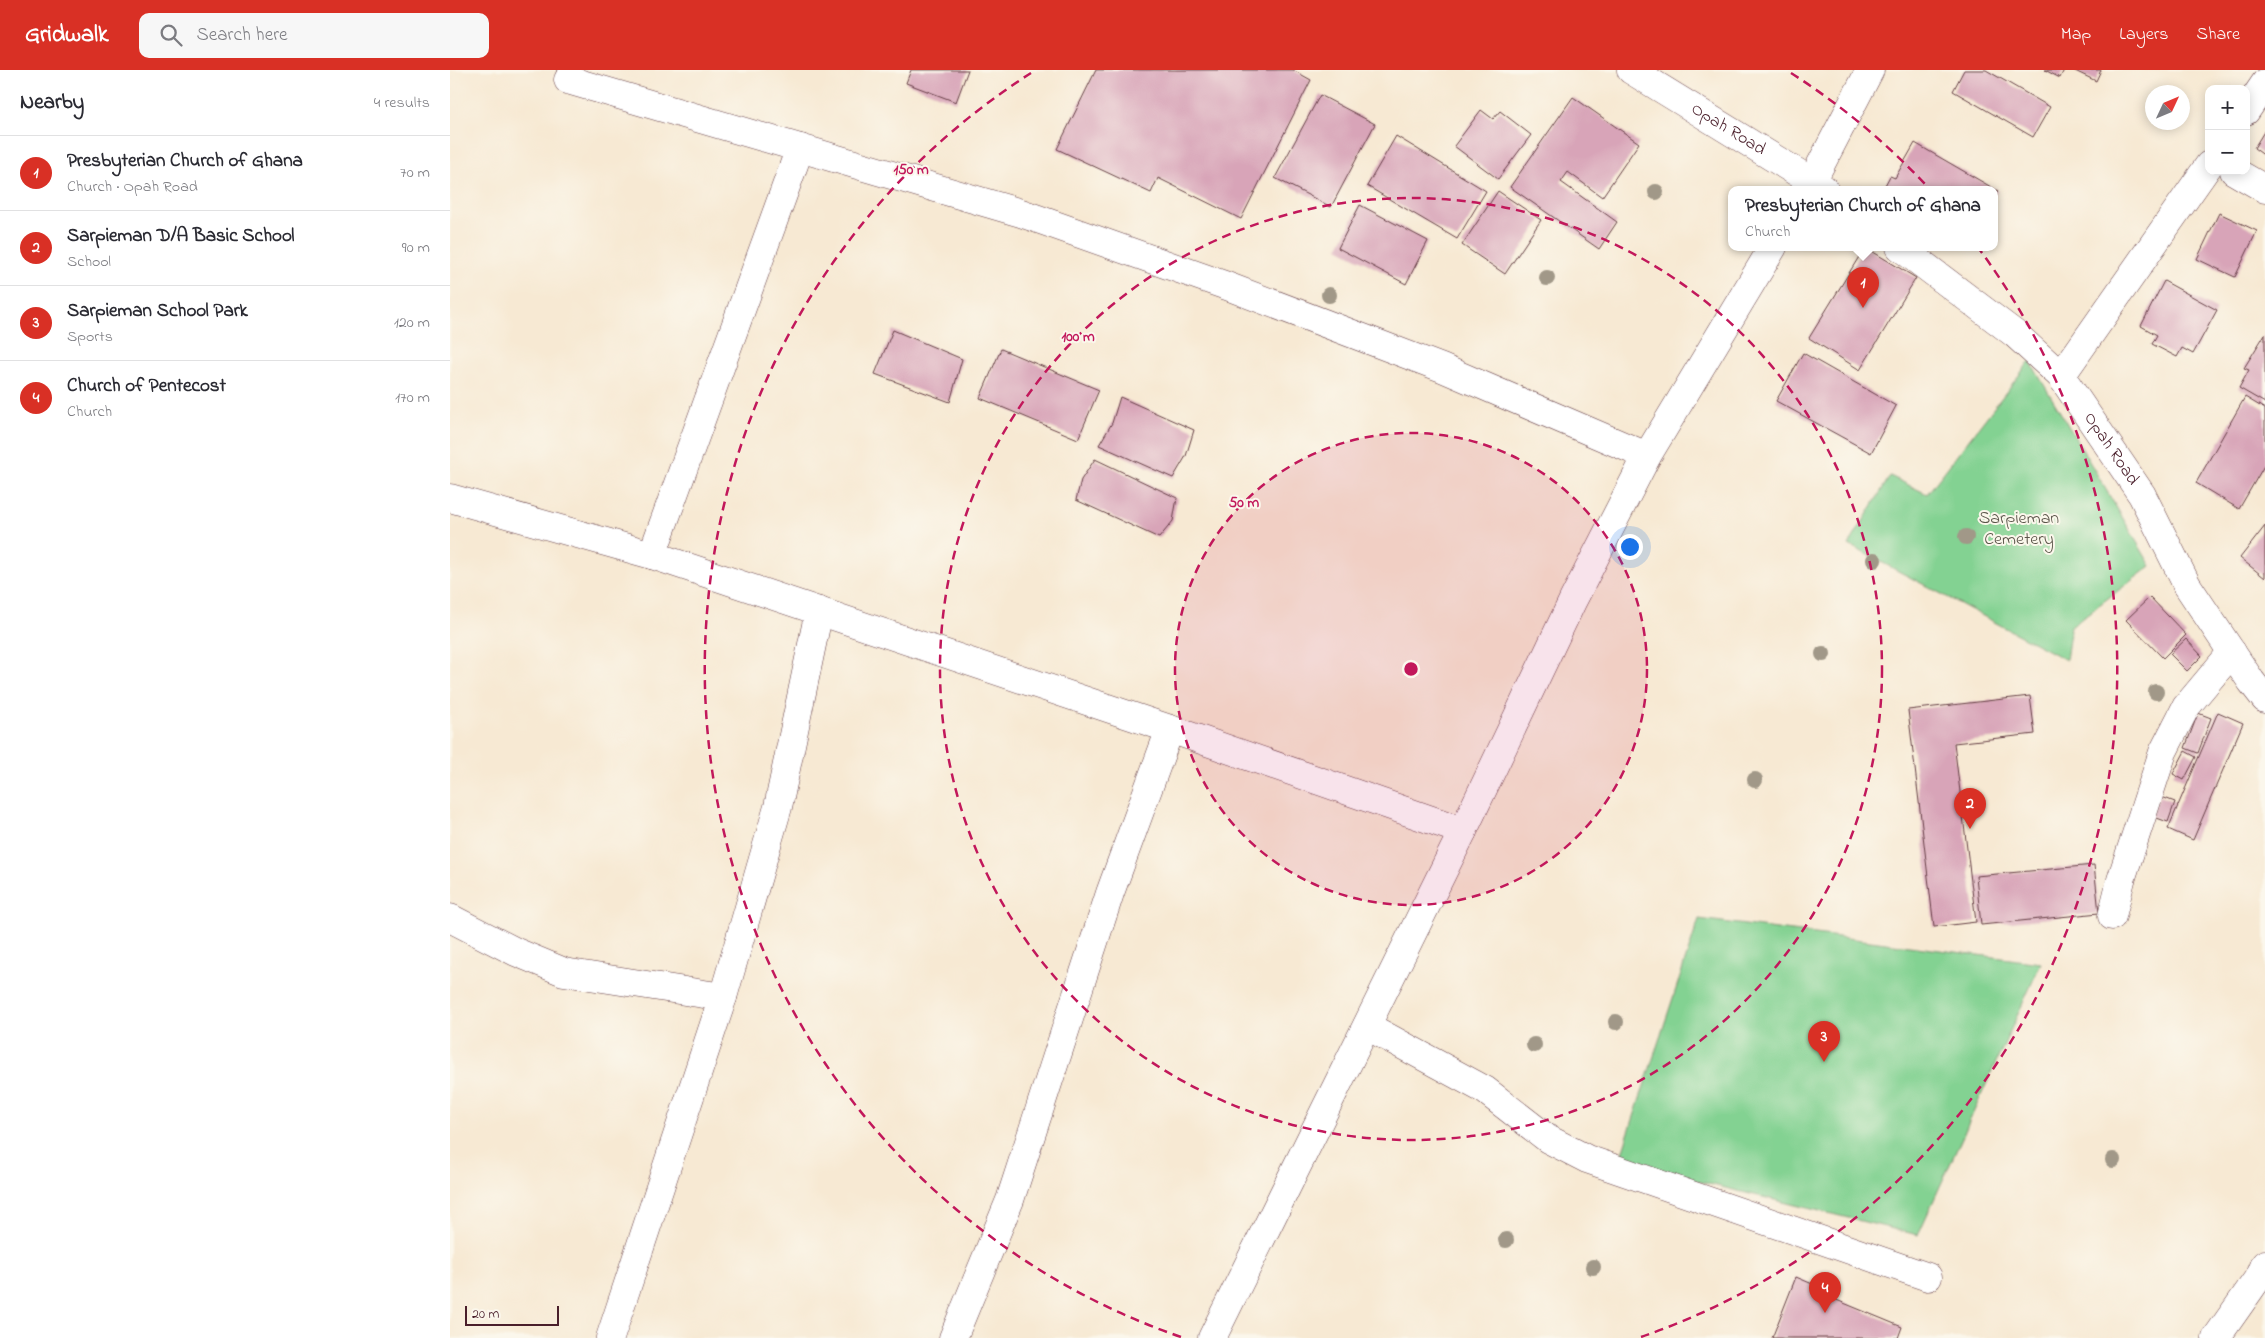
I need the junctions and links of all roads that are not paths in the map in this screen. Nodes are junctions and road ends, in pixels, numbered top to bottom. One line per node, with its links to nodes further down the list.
1 (1631, 70): 9 (street, Opah Road)
2 (1870, 70): 9 (street)
3 (568, 80): 6 (street)
4 (2265, 83): 5 (street)
5 (2250, 104)
6 (800, 148): 14 (street); 16 (street)
7 (2205, 171): 13 (street)
8 (2241, 175): 10 (street)
9 (1815, 186)
10 (2265, 189)
11 (1771, 251): 14 (street)
12 (1905, 251): 13 (street, Opah Road)
13 (2061, 376): 18 (street, Opah Road)
14 (1647, 456): 21 (street)
15 (450, 498): 16 (street)
16 (652, 556): 17 (street)
17 (819, 611): 20 (street); 24 (street)
18 (2232, 652): 19 (street, Opah Road); 22 (street)
19 (2265, 699)
20 (1170, 729): 21 (street); 29 (street)
21 (1463, 831): 25 (street)
22 (2112, 916)
23 (450, 918): 24 (street)
24 (723, 998): 28 (street)
25 (1367, 1026): 27 (street); 30 (street)
26 (2265, 1264): 31 (street)
27 (1928, 1277)
28 (610, 1338)
29 (953, 1338)
30 (1212, 1338)
31 (2216, 1338)

